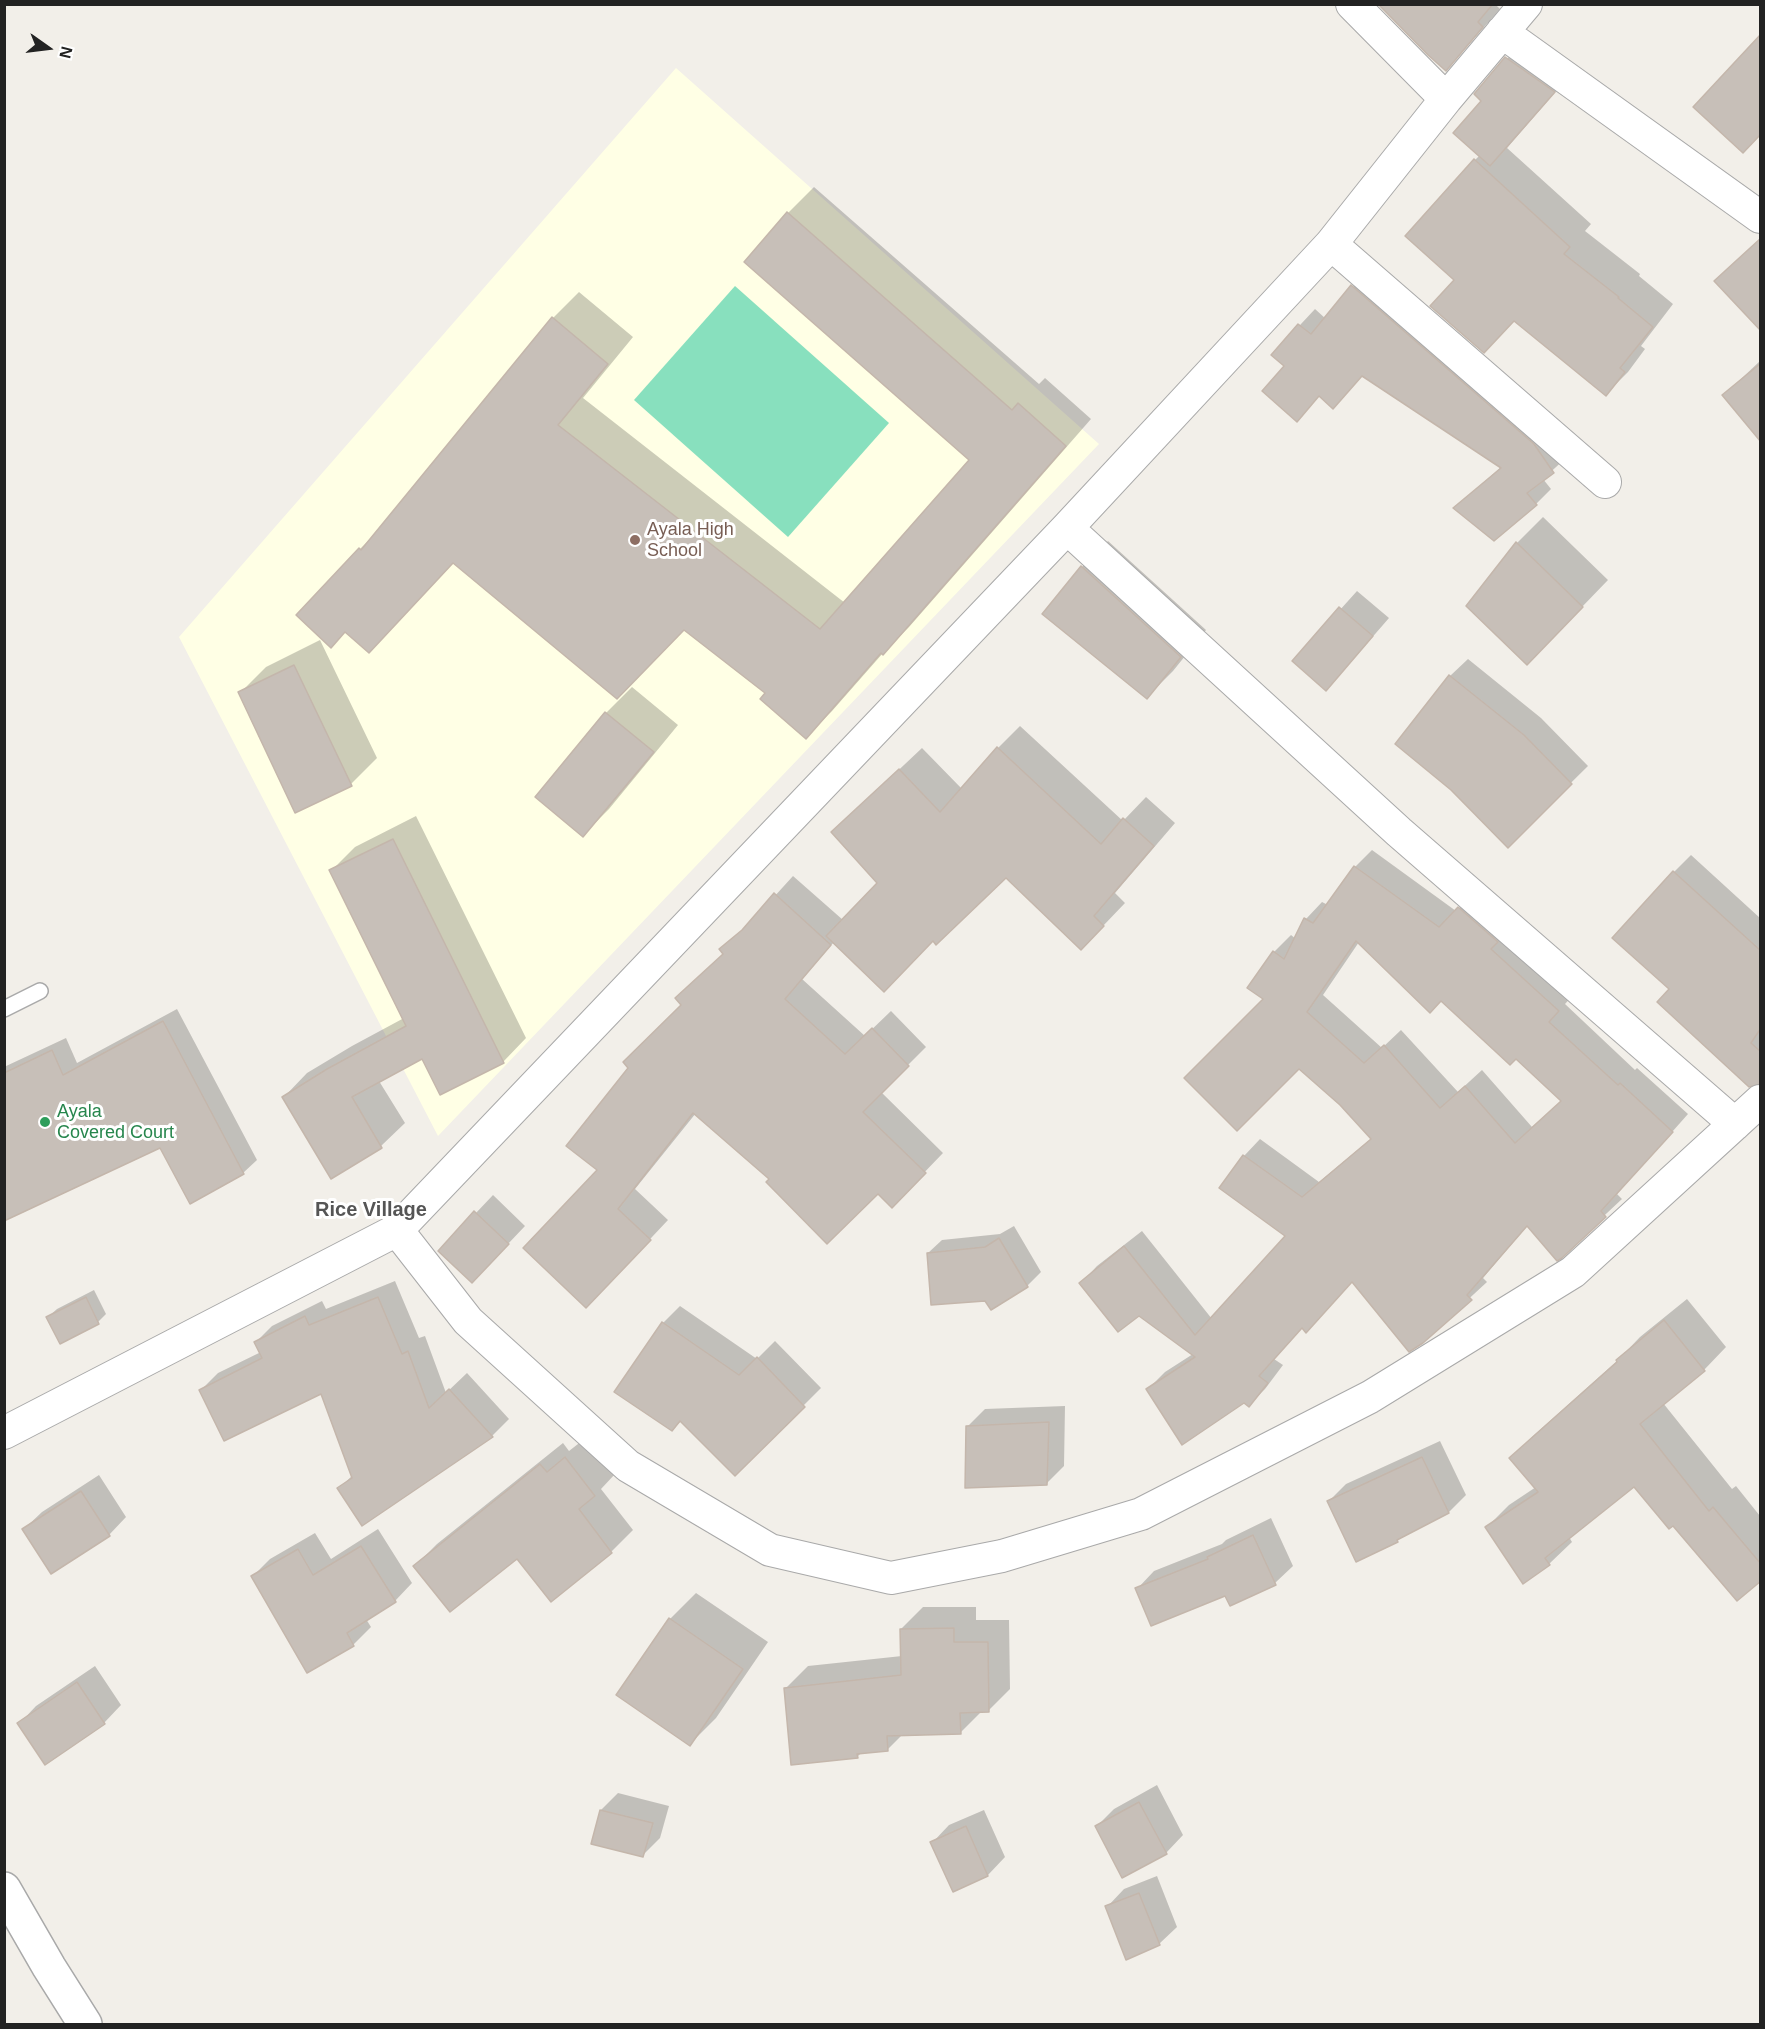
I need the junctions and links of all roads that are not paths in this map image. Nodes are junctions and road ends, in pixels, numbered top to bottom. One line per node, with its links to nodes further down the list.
1 (1352, 4): 4 (street)
2 (1526, 4): 3 (street)
3 (1502, 32): 4 (street); 5 (street)
4 (1446, 99): 6 (street)
5 (1761, 217)
6 (1331, 244): 7 (street); 8 (street)
7 (1605, 483)
8 (1067, 528): 12 (street); 13 (street)
9 (40, 991): 10 (lane)
10 (4, 1009)
11 (1761, 1101): 12 (street)
12 (1735, 1124): 13 (street)
13 (397, 1230): 14 (street)
14 (4, 1433)
15 (4, 1890): 16 (street)
16 (85, 2025)

